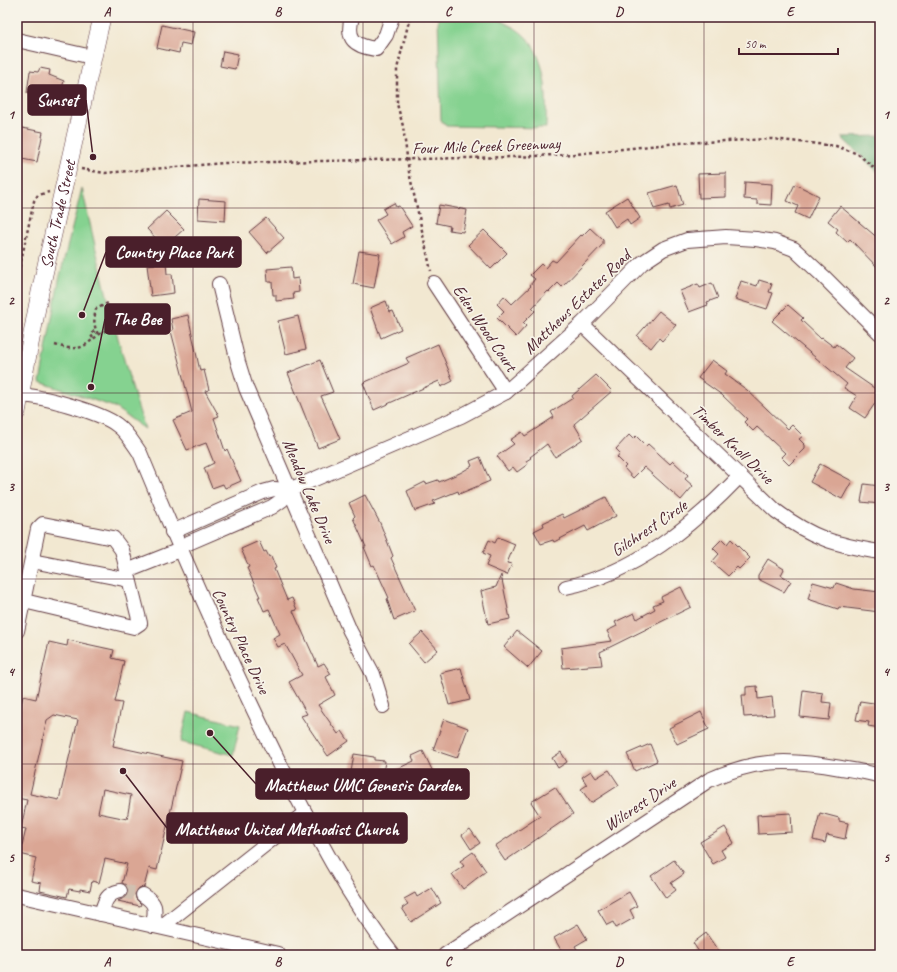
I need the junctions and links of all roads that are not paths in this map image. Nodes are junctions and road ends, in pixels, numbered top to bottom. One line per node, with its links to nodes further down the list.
1 (102, 17): 5 (main road, South Trade Street)
2 (352, 17): 3 (street)
3 (392, 17)
4 (17, 40): 5 (street)
5 (92, 57): 11 (main road, South Trade Street)
6 (434, 283): 10 (street, Eden Wood Court)
7 (219, 284): 13 (street, Meadow Lake Drive)
8 (582, 324): 9 (street, Matthews Estates Road); 10 (street, Matthews Estates Road); 12 (street, Timber Knoll Drive)
9 (880, 333)
10 (506, 392): 13 (street, Matthews Estates Road)
11 (18, 399): 14 (street, Country Place Drive)
12 (740, 476): 16 (street, Timber Knoll Drive); 19 (street, Gilchrest Circle)
13 (289, 490): 14 (street, Matthews Estates Road); 15 (street, Matthews Estates Road); 22 (street, Meadow Lake Drive)
14 (172, 532): 15 (street, Country Place Drive)
15 (179, 549): 18 (street, Matthews Estates Road); 24 (street, Country Place Drive)
16 (880, 552)
17 (32, 561): 18 (street); 18 (street); 20 (street)
18 (128, 576): 20 (street)
19 (566, 587)
20 (24, 601): 21 (street)
21 (17, 631)
22 (383, 706)
23 (880, 776): 32 (street, Wilcrest Drive)
24 (305, 813): 29 (street); 31 (street, Country Place Drive)
25 (120, 891): 28 (street)
26 (17, 895): 28 (street)
27 (142, 895): 29 (street)
28 (101, 914): 29 (street)
29 (157, 927): 30 (street)
30 (278, 954)
31 (394, 955)
32 (445, 955)

